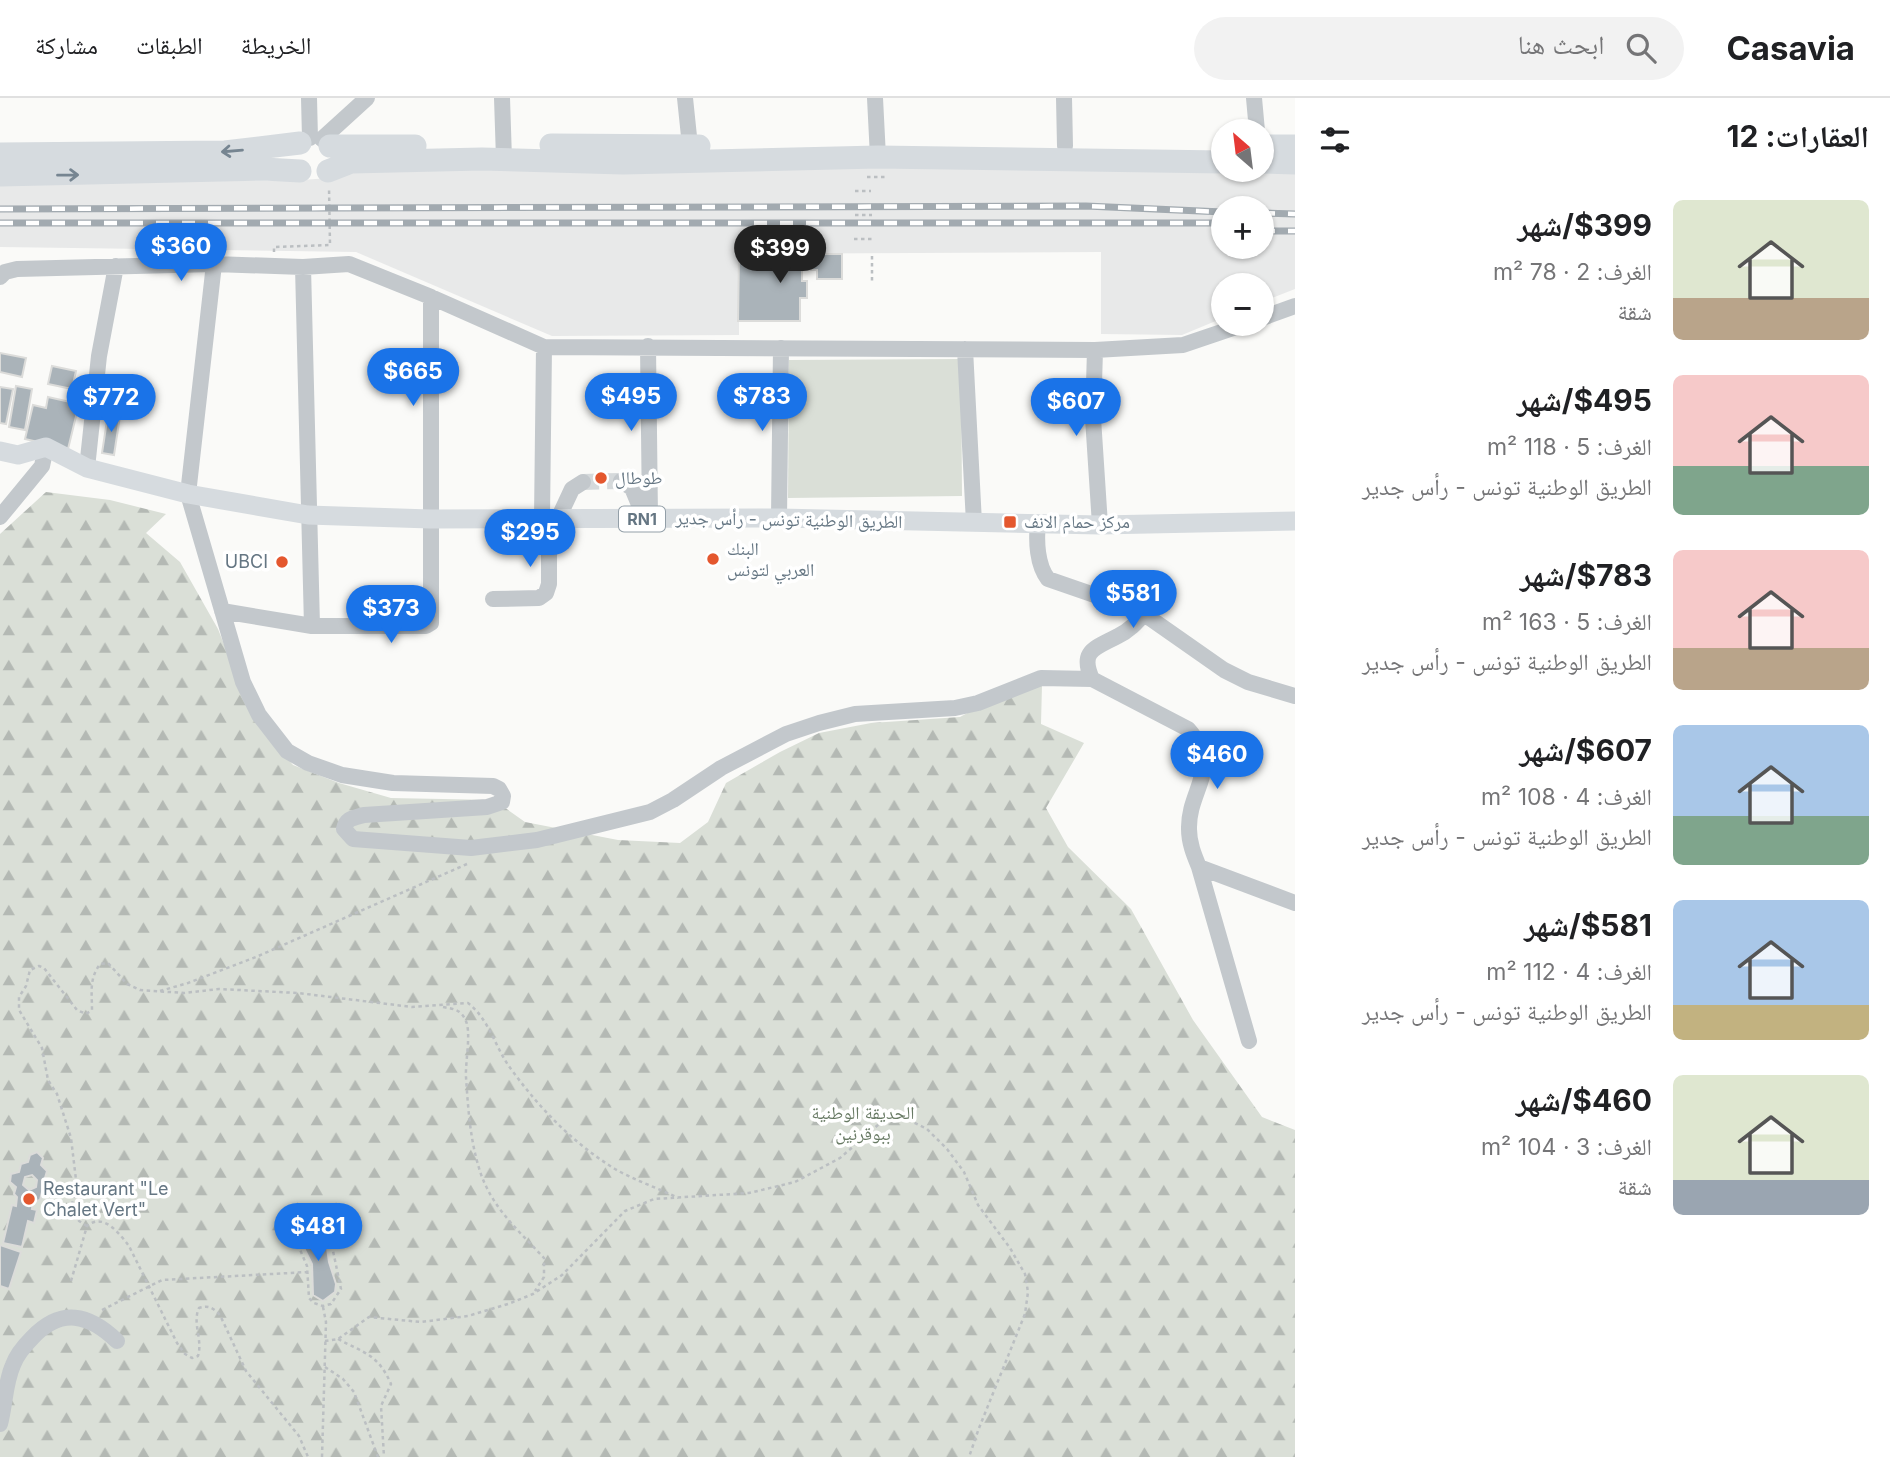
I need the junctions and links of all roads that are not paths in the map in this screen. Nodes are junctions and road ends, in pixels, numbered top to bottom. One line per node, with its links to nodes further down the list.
1 (309, 98): 9 (street)
2 (367, 98): 9 (street)
3 (502, 98): 15 (street)
4 (685, 98): 10 (street)
5 (875, 98): 20 (street)
6 (1064, 98): 11 (street)
7 (1254, 98): 8 (street)
8 (1256, 119)
9 (316, 141): 15 (highway); 16 (highway, one-way to 16); 21 (highway); 22 (highway)
10 (690, 146): 15 (highway); 20 (highway)
11 (1065, 146): 12 (highway); 20 (highway)
12 (1211, 146)
13 (1274, 146): 14 (highway)
14 (1295, 146)
15 (504, 152): 20 (highway); 22 (highway)
16 (0, 154)
17 (1211, 162): 20 (highway)
18 (1274, 162): 19 (highway)
19 (1295, 163)
20 (878, 164)
21 (300, 171): 22 (highway); 23 (highway, one-way to 21)
22 (328, 171)
23 (0, 174)
24 (214, 264): 25 (street); 26 (street); 42 (street)
25 (116, 267): 27 (street); 39 (street)
26 (303, 267): 28 (street); 43 (street)
27 (0, 277)
28 (431, 297): 33 (street); 47 (street)
29 (1295, 306): 30 (street)
30 (1274, 314)
31 (1211, 336): 36 (street)
32 (648, 346): 33 (street); 34 (street); 45 (street)
33 (544, 347): 48 (street)
34 (781, 348): 35 (street); 46 (street)
35 (965, 349): 36 (street); 50 (street)
36 (1095, 350): 52 (street)
37 (46, 447): 38 (main road); 39 (main road, الطريق الوطنية تونس - رأس جدير / RN1); 44 (street)
38 (0, 450)
39 (86, 468): 42 (main road, الطريق الوطنية تونس - رأس جدير / RN1)
40 (621, 481): 45 (street)
41 (583, 482): 48 (street)
42 (187, 494): 43 (main road, الطريق الوطنية تونس - رأس جدير / RN1); 54 (street)
43 (308, 515): 47 (main road, الطريق الوطنية تونس - رأس جدير / RN1); 56 (street)
44 (0, 517)
45 (647, 518): 46 (main road, الطريق الوطنية تونس - رأس جدير / RN1); 48 (main road, الطريق الوطنية تونس - رأس جدير / RN1)
46 (779, 518): 50 (main road, الطريق الوطنية تونس - رأس جدير / RN1)
47 (430, 519): 48 (main road, الطريق الوطنية تونس - رأس جدير / RN1); 56 (street)
48 (550, 519): 53 (street)
49 (1295, 522): 52 (main road, الطريق الوطنية تونس - رأس جدير / RN1)
50 (974, 523): 51 (main road, الطريق الوطنية تونس - رأس جدير / RN1)
51 (1038, 523): 52 (main road, الطريق الوطنية تونس - رأس جدير / RN1); 55 (street)
52 (1100, 525)
53 (493, 599)
54 (222, 611): 56 (street); 57 (street)
55 (1144, 614): 57 (street); 58 (street)
56 (312, 626)
57 (1093, 679): 59 (street)
58 (1295, 696)
59 (1199, 867): 60 (street); 61 (street)
60 (1293, 898)
61 (1249, 1041)
62 (117, 1341): 63 (street)
63 (0, 1424)

